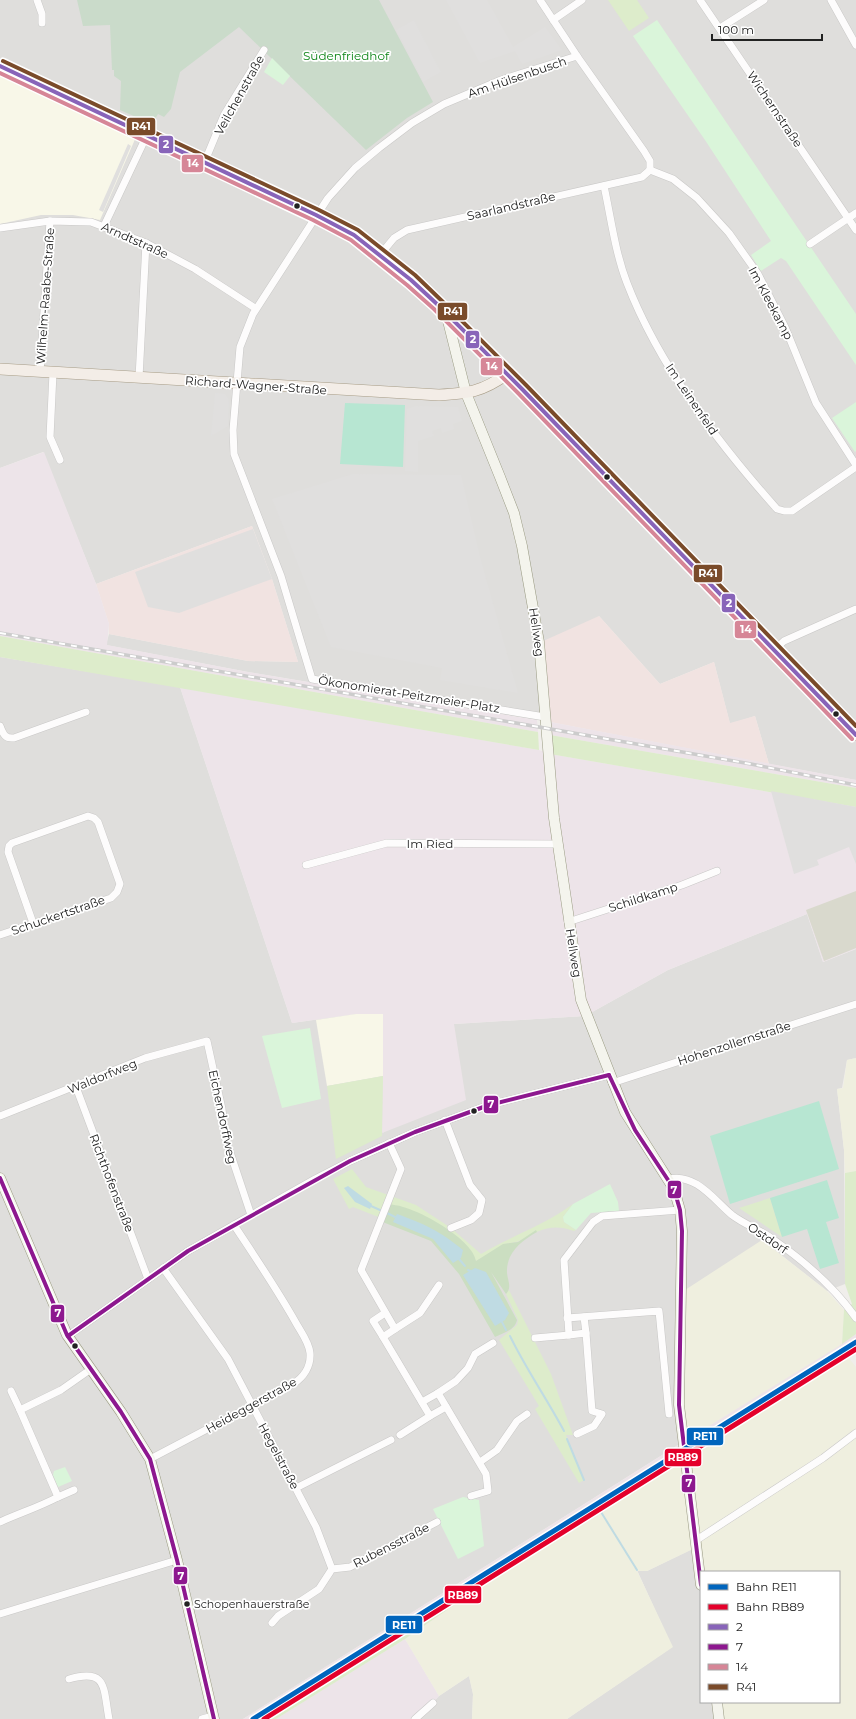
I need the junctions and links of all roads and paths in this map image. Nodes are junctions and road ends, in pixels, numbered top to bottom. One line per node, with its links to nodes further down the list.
1 (37, 0): 8 (street)
2 (540, 0): 7 (street)
3 (582, 0): 7 (street)
4 (700, 0): 9 (street, Wichernstraße)
5 (764, 0): 9 (street)
6 (831, 0): 10 (street)
7 (553, 20): 12 (street)
8 (42, 23)
9 (720, 28): 20 (street, Wichernstraße)
10 (856, 46)
11 (264, 50): 15 (street, Veilchenstraße)
12 (577, 56): 16 (street, Am Hülsenbusch); 19 (street, Am Hülsenbusch)
13 (0, 66): 14 (street)
14 (147, 136): 15 (street); 22 (street)
15 (204, 161): 19 (street)
16 (650, 170): 17 (street, Saarlandstraße); 38 (street, Im Kleekamp)
17 (604, 186): 27 (street, Saarlandstraße); 38 (street, Im Leinenfeld)
18 (856, 213): 20 (street)
19 (316, 215): 27 (street); 28 (street, Am Hülsenbusch)
20 (849, 218): 24 (street, Wichernstraße); 26 (street)
21 (50, 220): 22 (street, Arndtstraße); 23 (street, Arndtstraße); 31 (street, Wilhelm-Raabe-Straße)
22 (104, 226): 25 (street, Arndtstraße)
23 (0, 228)
24 (856, 230)
25 (146, 243): 28 (street, Arndtstraße); 34 (street)
26 (810, 244)
27 (380, 255): 29 (street)
28 (255, 308): 35 (street, Am Hülsenbusch)
29 (446, 313): 33 (street); 36 (street, Hellweg)
30 (0, 369): 31 (main road, Richard-Wagner-Straße)
31 (40, 372): 32 (main road, Richard-Wagner-Straße)
32 (54, 373): 34 (main road, Richard-Wagner-Straße); 37 (street, Wilhelm-Raabe-Straße)
33 (507, 374): 36 (main road, Richard-Wagner-Straße); 41 (main road)
34 (139, 378): 35 (main road, Richard-Wagner-Straße)
35 (237, 384): 36 (main road, Richard-Wagner-Straße); 39 (street, Am Hülsenbusch)
36 (466, 393): 43 (street, Hellweg)
37 (60, 460)
38 (856, 466)
39 (270, 549): 43 (street, Ökonomierat-Peitzmeier-Platz)
40 (856, 609): 41 (street)
41 (774, 650): 45 (main road)
42 (86, 712): 44 (street)
43 (545, 717): 46 (street, Hellweg)
44 (0, 726)
45 (856, 735)
46 (557, 844): 47 (street, Im Ried); 49 (street, Hellweg)
47 (306, 864)
48 (717, 871): 49 (street, Schildkamp)
49 (568, 922): 54 (street, Hellweg)
50 (34, 923): 50 (street, Schuckertstraße); 51 (street, Schuckertstraße)
51 (0, 935)
52 (856, 1004): 54 (street, Hohenzollernstraße)
53 (207, 1041): 55 (street, Waldorfweg); 62 (street, Eichendorffweg)
54 (611, 1079): 57 (street, Hohenzollernstraße); 60 (street, Hellweg)
55 (76, 1087): 56 (street, Waldorfweg); 66 (street, Richthofenstraße)
56 (0, 1116)
57 (445, 1120): 58 (street, Hohenzollernstraße); 64 (street)
58 (389, 1143): 62 (street, Hohenzollernstraße); 68 (street)
59 (0, 1178): 75 (street)
60 (669, 1179): 61 (street, Hellweg); 71 (street, Ostdorf)
61 (680, 1210): 70 (street); 101 (street, Hellweg)
62 (251, 1215): 63 (street, Hohenzollernstraße)
63 (234, 1225): 65 (street, Hohenzollernstraße); 83 (street, Heideggerstraße)
64 (451, 1228)
65 (163, 1268): 66 (street, Hohenzollernstraße); 83 (street, Hegelstraße)
66 (148, 1279): 75 (street, Hohenzollernstraße)
67 (440, 1285): 72 (street)
68 (385, 1313): 72 (street); 76 (street)
69 (584, 1317): 70 (street); 73 (street); 87 (street)
70 (567, 1318): 74 (street)
71 (856, 1318)
72 (395, 1329): 76 (street)
73 (586, 1333): 74 (street); 90 (street)
74 (569, 1334): 77 (street)
75 (68, 1336): 79 (street)
76 (383, 1337): 82 (street)
77 (535, 1338)
78 (493, 1343): 81 (street)
79 (91, 1369): 85 (street); 93 (street)
80 (11, 1391): 85 (street)
81 (438, 1393): 82 (street); 84 (street)
82 (422, 1402): 88 (street)
83 (252, 1406): 93 (street, Heideggerstraße); 95 (street, Hegelstraße)
84 (446, 1407): 88 (street); 94 (street)
85 (20, 1410): 98 (street)
86 (528, 1414): 94 (street)
87 (669, 1414)
88 (430, 1416): 91 (street)
89 (856, 1433): 101 (street)
90 (577, 1434)
91 (400, 1435)
92 (391, 1440): 95 (street)
93 (150, 1459): 102 (street)
94 (480, 1462): 97 (street)
95 (296, 1488): 103 (street, Hegelstraße)
96 (74, 1490): 98 (street)
97 (471, 1496)
98 (58, 1497): 99 (street)
99 (0, 1522)
100 (437, 1522): 103 (street, Rubensstraße)
101 (695, 1541): 104 (street, Hellweg)
102 (177, 1560): 105 (street); 110 (street)
103 (332, 1570): 106 (street)
104 (700, 1577)
105 (0, 1614)
106 (272, 1623)
107 (69, 1679): 111 (street)
108 (717, 1703): 114 (street)
109 (433, 1704): 113 (street)
110 (213, 1718): 112 (street)
111 (109, 1719)
112 (202, 1719)
113 (415, 1719)
114 (719, 1719)

